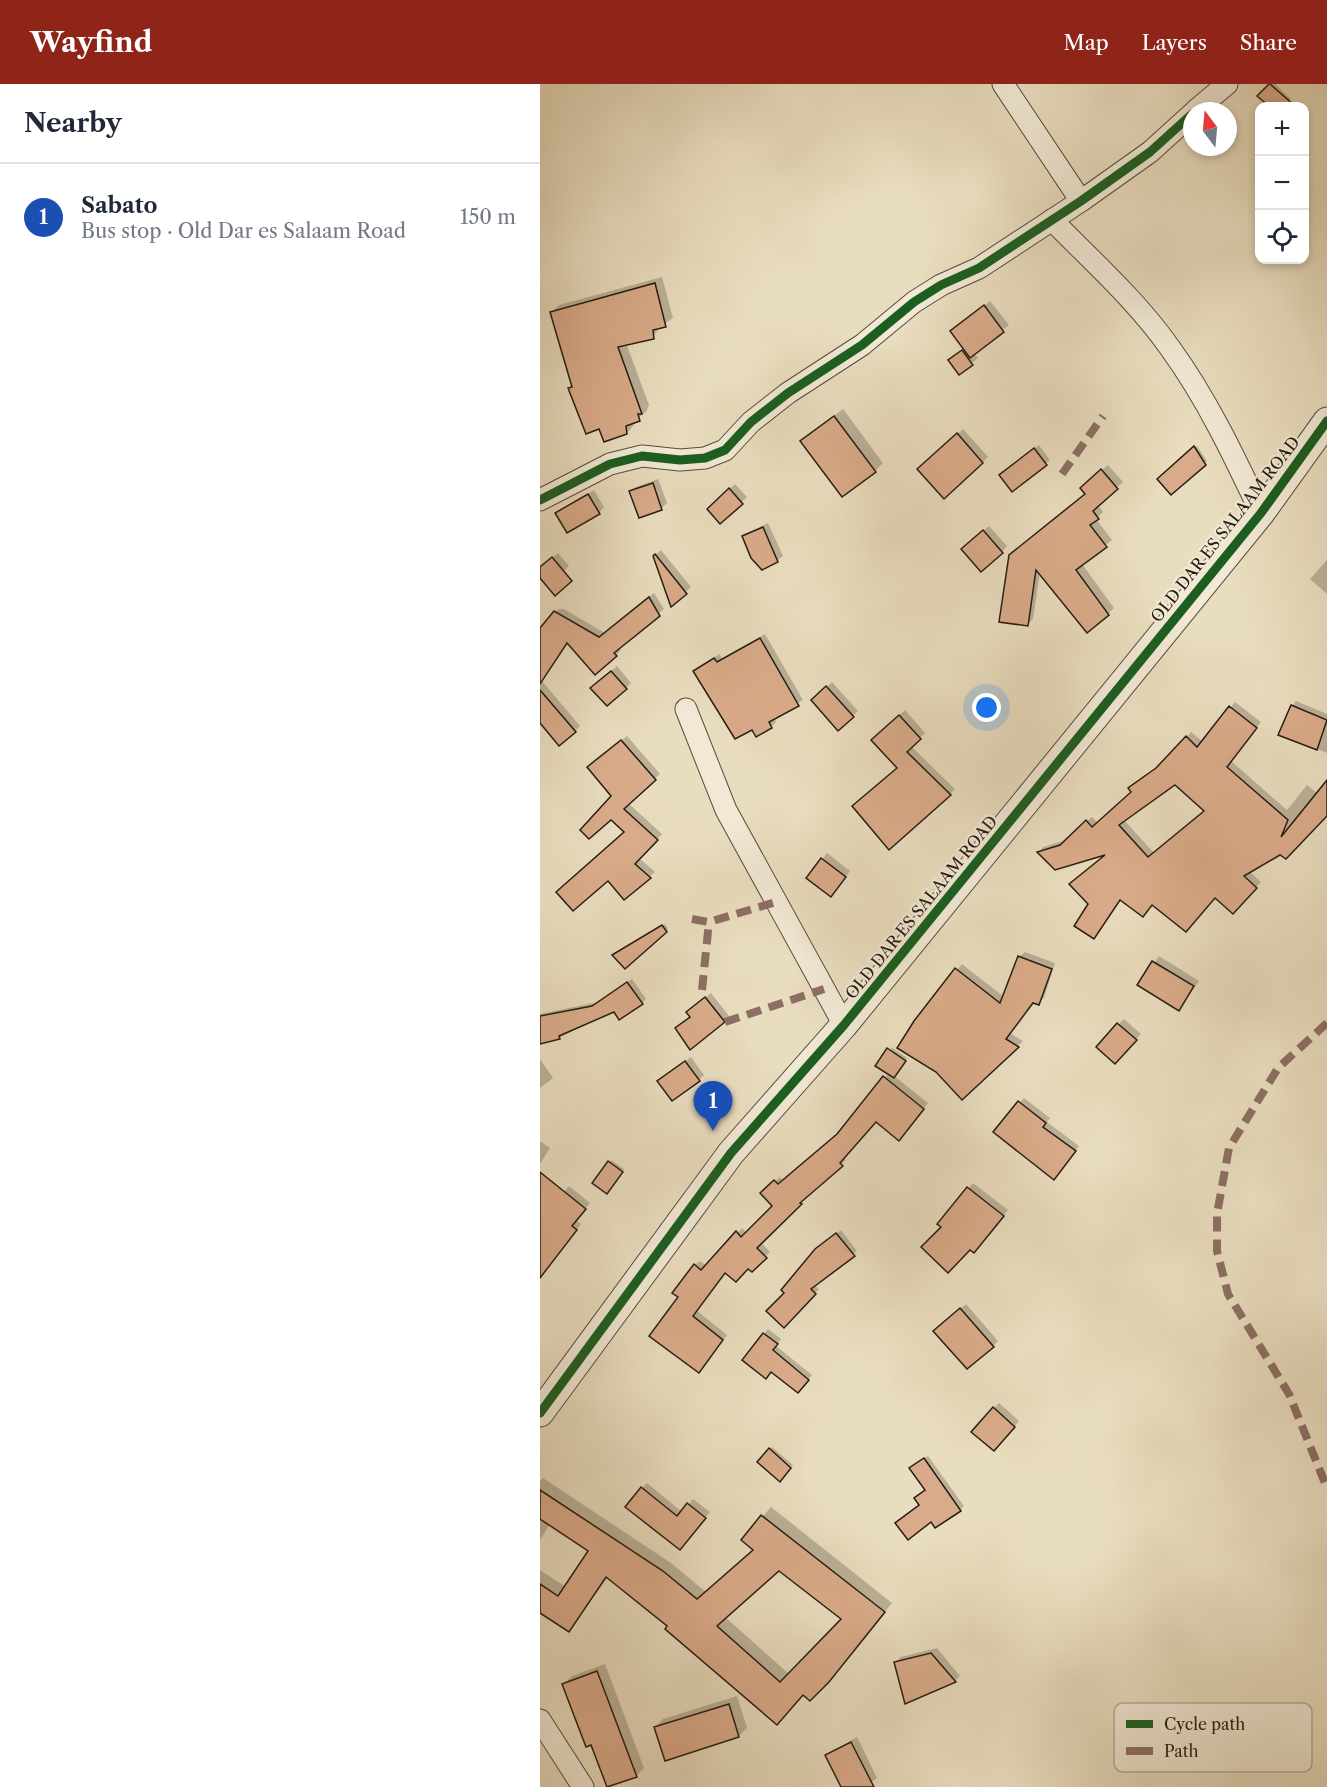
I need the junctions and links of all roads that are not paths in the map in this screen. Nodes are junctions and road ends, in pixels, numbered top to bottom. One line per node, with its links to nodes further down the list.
1 (1003, 84): 5 (street)
2 (1227, 84): 3 (street)
3 (1205, 102)
4 (1183, 121): 5 (street)
5 (1081, 201): 6 (street)
6 (1052, 220): 8 (street); 9 (street)
7 (1327, 421): 9 (street, OLD DAR ES SALAAM ROAD)
8 (540, 500)
9 (1260, 513): 11 (street, OLD DAR ES SALAAM ROAD)
10 (686, 709): 11 (street)
11 (844, 1026): 12 (street, OLD DAR ES SALAAM ROAD)
12 (540, 1413)
13 (540, 1720): 14 (street)
14 (583, 1787)

